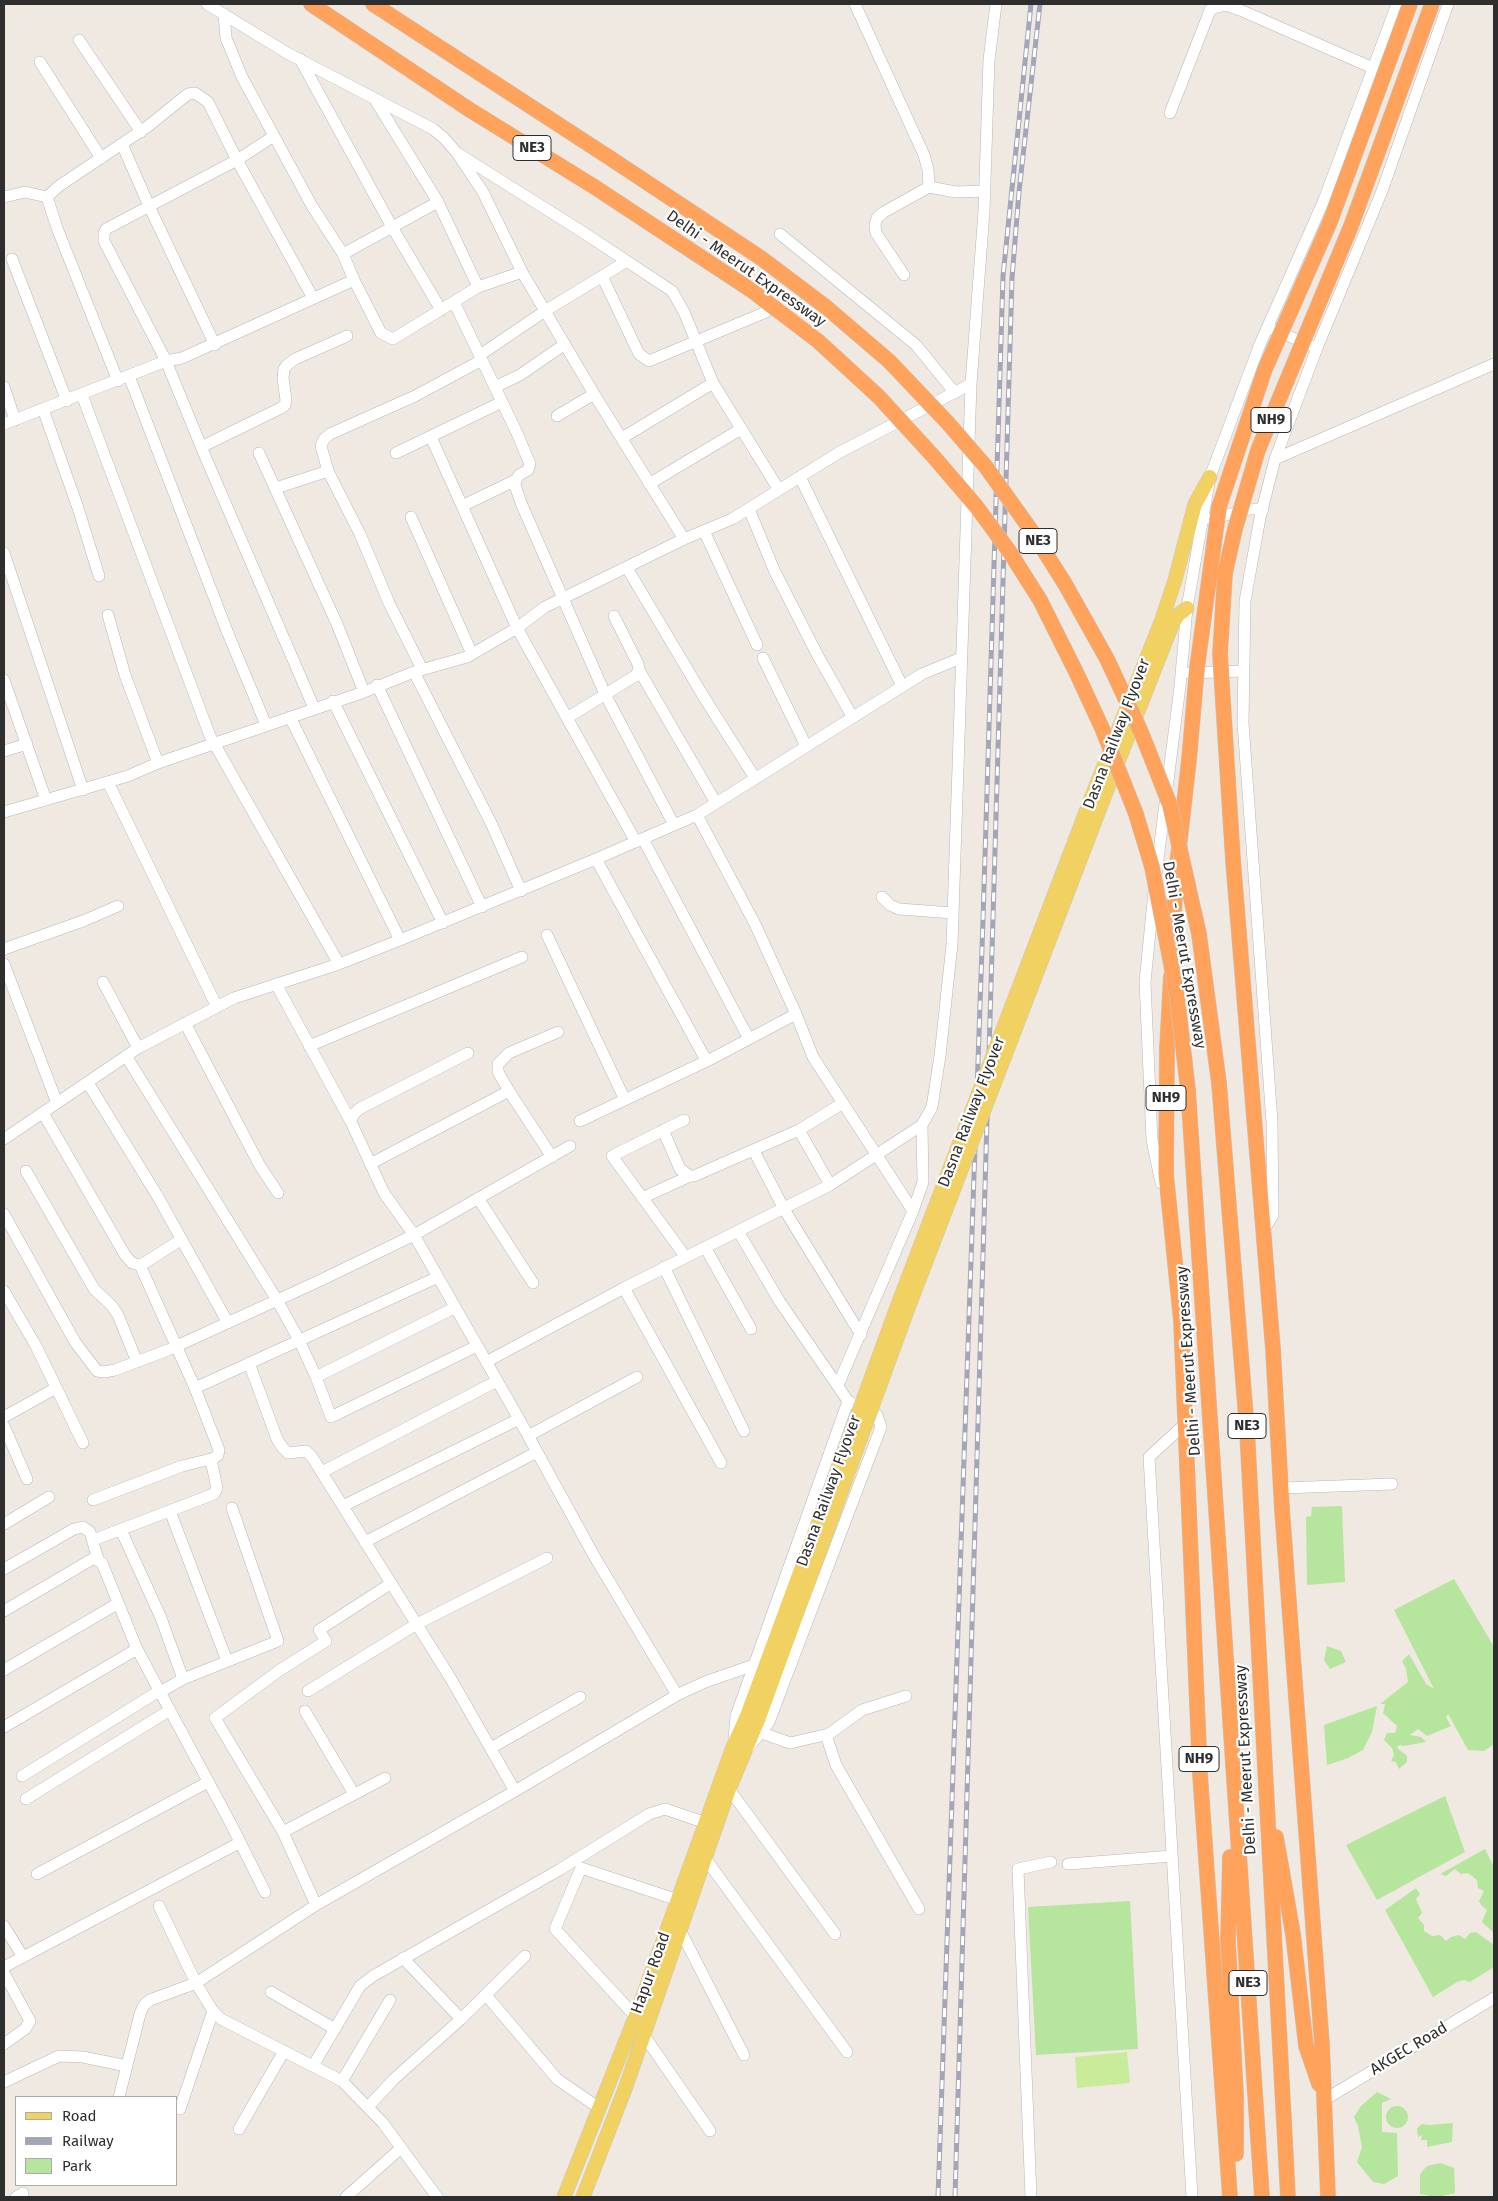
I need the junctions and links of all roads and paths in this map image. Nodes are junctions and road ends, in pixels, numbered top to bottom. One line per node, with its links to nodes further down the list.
1 (207, 4): 10 (street)
2 (311, 4): 261 (highway, Delhi - Meerut Expressway / NE3, bridge)
3 (373, 4): 262 (highway, Delhi - Meerut Expressway / NE3, bridge)
4 (855, 4): 23 (street)
5 (996, 4): 24 (street)
6 (1397, 4): 14 (street)
7 (1410, 4): 182 (highway, NH9, bridge)
8 (1432, 4): 184 (highway, NH9, bridge)
9 (1448, 4): 49 (street)
10 (224, 14): 12 (street); 18 (street)
11 (78, 40): 17 (street)
12 (300, 59): 15 (street); 29 (street)
13 (40, 62): 21 (street)
14 (1373, 68): 16 (street); 44 (street)
15 (373, 97): 20 (street); 27 (street)
16 (1170, 113)
17 (141, 132): 19 (street); 22 (street)
18 (274, 136): 22 (street); 31 (street)
19 (122, 144): 21 (street); 28 (street)
20 (457, 153): 33 (street); 34 (street)
21 (101, 158): 26 (street)
22 (237, 160): 28 (street); 39 (street)
23 (929, 187): 24 (street); 35 (street)
24 (984, 191): 56 (street)
25 (4, 197): 26 (street)
26 (47, 197): 54 (street)
27 (438, 202): 29 (street); 38 (street)
28 (149, 206): 47 (street); 51 (street)
29 (392, 226): 31 (street); 41 (street)
30 (780, 234): 59 (street)
31 (342, 254): 37 (street)
32 (12, 259): 62 (street)
33 (627, 261): 36 (street); 46 (street)
34 (522, 272): 38 (street); 42 (street)
35 (904, 275)
36 (602, 276): 42 (street); 46 (street)
37 (354, 280): 39 (street); 41 (street)
38 (478, 287): 40 (street)
39 (313, 298): 47 (street)
40 (454, 302): 41 (street); 50 (street)
41 (440, 310)
42 (545, 311): 48 (street); 50 (street)
43 (766, 312): 46 (street)
44 (1267, 328): 49 (street); 77 (street)
45 (347, 336): 71 (street)
46 (695, 341): 55 (street)
47 (215, 344): 51 (street)
48 (565, 344): 58 (street); 60 (street)
49 (1317, 348): 74 (street)
50 (481, 358): 58 (street); 75 (street)
51 (166, 361): 53 (street); 71 (street)
52 (1494, 364): 74 (street)
53 (129, 376): 54 (street); 115 (street)
54 (118, 381): 61 (street)
55 (713, 383): 68 (street); 70 (street)
56 (971, 384): 59 (street); 100 (street)
57 (4, 387): 66 (street)
58 (495, 387): 63 (street)
59 (955, 393): 76 (street)
60 (594, 394): 65 (street); 70 (street)
61 (82, 395): 62 (street); 117 (street)
62 (67, 401): 64 (street)
63 (502, 402): 69 (street); 78 (street)
64 (43, 410): 66 (street); 91 (street)
65 (558, 416)
66 (15, 420): 67 (street)
67 (4, 424)
68 (741, 429): 79 (street); 81 (street)
69 (431, 437): 73 (street); 82 (street)
70 (622, 438): 79 (street)
71 (201, 448): 111 (street)
72 (259, 453): 80 (street)
73 (396, 453)
74 (1275, 460): 84 (street)
75 (328, 471): 80 (street); 102 (street)
76 (800, 477): 81 (street); 107 (street)
77 (1210, 477): 86 (street); 253 (main road, Dasna Railway Flyover, bridge)
78 (516, 480): 82 (street); 92 (street)
79 (649, 484): 88 (street)
80 (276, 488): 108 (street)
81 (779, 490): 83 (street)
82 (462, 506): 96 (street)
83 (749, 509): 87 (street); 112 (street)
84 (1263, 509): 86 (street); 103 (street)
85 (411, 517): 98 (street)
86 (1206, 521): 93 (street)
87 (704, 531): 88 (street); 97 (street)
88 (684, 539): 90 (street)
89 (4, 553): 123 (street)
90 (627, 568): 92 (street); 121 (street)
91 (99, 576)
92 (562, 599): 96 (street); 109 (street)
93 (1187, 608): 104 (street); 253 (main road, Dasna Railway Flyover, bridge)
94 (108, 615): 120 (street)
95 (614, 616): 101 (street)
96 (517, 628): 98 (street); 114 (street)
97 (758, 645)
98 (472, 654): 102 (street)
99 (763, 658): 118 (street)
100 (961, 658): 107 (street); 135 (street)
101 (639, 670): 109 (street); 125 (street)
102 (418, 671): 106 (street); 131 (street)
103 (1243, 671): 104 (street); 184 (street)
104 (1181, 673): 182 (street)
105 (4, 680): 116 (street)
106 (377, 685): 108 (street); 134 (street)
107 (902, 686): 112 (street)
108 (364, 692): 110 (street)
109 (605, 694): 114 (street); 128 (street)
110 (333, 701): 111 (street); 136 (street)
111 (314, 708): 113 (street)
112 (852, 716): 118 (street)
113 (290, 717): 115 (street); 138 (street)
114 (567, 718): 129 (street)
115 (266, 725): 117 (street)
116 (27, 744): 119 (street); 124 (street)
117 (214, 744): 120 (street); 141 (street)
118 (806, 746): 121 (street)
119 (4, 751)
120 (158, 763): 122 (street)
121 (755, 778): 125 (street)
122 (108, 782): 123 (street); 145 (street)
123 (83, 790): 124 (street)
124 (46, 800): 126 (street)
125 (716, 803): 127 (street)
126 (4, 812)
127 (697, 815): 128 (street); 146 (street)
128 (674, 825): 129 (street)
129 (639, 840): 130 (street); 149 (street)
130 (596, 859): 131 (street); 154 (street)
131 (520, 891): 134 (street)
132 (882, 897): 135 (street)
133 (118, 906): 139 (street)
134 (482, 907): 136 (street)
135 (953, 913): 164 (street)
136 (443, 923): 138 (street)
137 (547, 935): 157 (street)
138 (400, 940): 141 (street)
139 (4, 949)
140 (522, 956): 150 (street)
141 (339, 964): 144 (street)
142 (5, 969): 159 (street)
143 (103, 982): 151 (street)
144 (276, 984): 145 (street); 150 (street)
145 (217, 1007): 147 (street)
146 (796, 1014): 149 (street); 158 (street)
147 (185, 1024): 151 (street); 176 (street)
148 (558, 1032): 156 (street)
149 (749, 1039): 154 (street)
150 (310, 1046): 163 (street)
151 (138, 1048): 153 (street)
152 (468, 1053): 163 (street)
153 (126, 1056): 155 (street); 195 (street)
154 (706, 1060): 157 (street)
155 (88, 1083): 159 (street); 186 (street)
156 (509, 1091): 171 (street); 172 (street)
157 (625, 1100): 162 (street)
158 (843, 1103): 166 (street); 170 (street)
159 (56, 1104): 160 (street)
160 (43, 1112): 167 (street); 189 (street)
161 (684, 1120): 165 (street)
162 (580, 1121)
163 (351, 1122): 172 (street)
164 (922, 1125): 170 (street); 180 (street)
165 (663, 1130): 174 (street); 178 (street)
166 (799, 1130): 169 (street); 175 (street)
167 (4, 1139)
168 (570, 1146): 171 (street)
169 (754, 1151): 174 (street); 179 (street)
170 (877, 1156): 175 (street); 180 (street)
171 (552, 1157): 177 (street)
172 (370, 1164): 185 (street)
173 (26, 1171): 203 (street)
174 (690, 1176): 178 (street)
175 (830, 1185): 179 (street)
176 (278, 1193)
177 (478, 1198): 185 (street); 192 (street)
178 (642, 1198): 188 (street)
179 (784, 1208): 183 (street); 199 (street)
180 (913, 1211): 199 (street)
181 (4, 1214): 203 (street)
182 (1171, 1227): 215 (highway, NH9)
183 (738, 1231): 187 (street); 209 (street)
184 (1263, 1231): 226 (highway, NH9)
185 (414, 1235): 191 (street); 195 (street)
186 (182, 1239): 189 (street); 197 (street)
187 (705, 1246): 188 (street); 198 (street)
188 (685, 1256): 190 (street)
189 (140, 1265): 201 (street)
190 (664, 1267): 193 (street); 217 (street)
191 (438, 1277): 196 (street); 200 (street)
192 (533, 1283)
193 (624, 1288): 204 (street); 222 (street)
194 (4, 1291): 210 (street)
195 (277, 1300): 197 (street); 200 (street)
196 (454, 1308): 202 (street); 206 (street)
197 (228, 1322): 201 (street)
198 (751, 1329)
199 (861, 1335): 209 (street)
200 (299, 1340): 205 (street); 206 (street)
201 (176, 1346): 203 (street); 211 (street)
202 (477, 1346): 204 (street); 206 (street)
203 (137, 1362)
204 (486, 1362): 208 (street)
205 (248, 1363): 211 (street); 223 (street)
206 (316, 1377)
207 (637, 1378): 218 (street)
208 (497, 1381): 214 (street); 223 (street)
209 (838, 1384): 212 (street)
210 (56, 1388): 213 (street); 219 (street)
211 (195, 1388): 221 (street)
212 (848, 1401): 245 (street); 257 (street)
213 (4, 1417)
214 (519, 1419): 218 (street); 229 (street)
215 (1185, 1424): 273 (street); 323 (highway, NH9)
216 (4, 1426): 224 (street)
217 (744, 1431)
218 (528, 1436): 220 (street)
219 (84, 1443)
220 (537, 1452): 235 (street); 250 (street)
221 (211, 1459): 228 (street); 231 (street)
222 (721, 1463)
223 (322, 1472): 229 (street)
224 (27, 1479)
225 (1392, 1484): 226 (street)
226 (1282, 1488): 310 (highway, NH9)
227 (49, 1497): 232 (street)
228 (93, 1500)
229 (343, 1506): 235 (street)
230 (232, 1508): 244 (street)
231 (170, 1511): 233 (street); 244 (street)
232 (4, 1524)
233 (121, 1530): 234 (street); 247 (street)
234 (93, 1540): 237 (street); 238 (street)
235 (365, 1542): 239 (street)
236 (547, 1558): 242 (street)
237 (98, 1559): 240 (street); 241 (street)
238 (4, 1569)
239 (390, 1584): 242 (street); 271 (street)
240 (117, 1604): 243 (street); 246 (street)
241 (4, 1611)
242 (415, 1625): 248 (street); 259 (street)
243 (136, 1649): 249 (street); 256 (street)
244 (227, 1661): 247 (street)
245 (754, 1665): 250 (street); 260 (street)
246 (4, 1670)
247 (183, 1680): 249 (street)
248 (308, 1690)
249 (159, 1691): 254 (street); 263 (street)
250 (677, 1694): 267 (street)
251 (906, 1696): 258 (street)
252 (580, 1697): 259 (street)
253 (757, 1705): 260 (main road, Dasna Railway Flyover)
254 (170, 1710): 265 (street); 269 (street)
255 (305, 1711): 268 (street)
256 (4, 1727)
257 (762, 1733): 258 (street); 260 (street)
258 (826, 1735): 282 (street)
259 (490, 1748): 267 (street)
260 (739, 1750): 266 (main road, Hapur Road); 270 (main road, Hapur Road)
261 (1233, 1768): 324 (highway); 325 (highway, Delhi - Meerut Expressway / NE3)
262 (1264, 1769): 310 (highway); 326 (highway, Delhi - Meerut Expressway / NE3)
263 (22, 1776)
264 (385, 1778): 268 (street)
265 (208, 1782): 272 (street); 277 (street)
266 (729, 1789): 274 (main road, Hapur Road); 285 (street)
267 (515, 1791): 280 (street)
268 (354, 1794): 271 (street)
269 (26, 1799)
270 (706, 1823): 279 (main road, Hapur Road); 288 (street)
271 (283, 1832): 280 (street)
272 (239, 1843): 278 (street); 287 (street)
273 (1172, 1856): 276 (street); 322 (street)
274 (705, 1858): 284 (main road, Hapur Road); 303 (street)
275 (1051, 1862): 321 (street)
276 (1068, 1864)
277 (37, 1874)
278 (265, 1892)
279 (678, 1900): 297 (main road, Hapur Road); 297 (street)
280 (316, 1905): 291 (street)
281 (159, 1906): 291 (street)
282 (919, 1909)
283 (4, 1926): 287 (street)
284 (680, 1930): 300 (main road, Hapur Road); 304 (street)
285 (835, 1934)
286 (525, 1956): 293 (street)
287 (23, 1957): 289 (street)
288 (403, 1958): 298 (street); 299 (street)
289 (4, 1967)
290 (4, 1973): 301 (street)
291 (196, 1983): 296 (street); 305 (street)
292 (272, 1992): 299 (street)
293 (486, 1994): 298 (street); 312 (street)
294 (1494, 1998): 310 (street, AKGEC Road)
295 (390, 2000): 307 (street)
296 (213, 2011): 302 (street); 313 (street)
297 (636, 2016): 312 (main road, Hapur Road)
298 (461, 2019): 311 (street)
299 (335, 2029): 306 (street)
300 (644, 2034): 315 (street); 320 (main road, Hapur Road)
301 (4, 2044)
302 (284, 2051): 306 (street); 314 (street)
303 (847, 2052)
304 (744, 2055)
305 (127, 2066): 308 (street); 309 (street)
306 (313, 2066): 307 (street)
307 (342, 2081): 311 (street)
308 (4, 2082)
309 (119, 2096)
310 (1324, 2100): 327 (highway, NH9)
311 (368, 2108): 316 (street)
312 (599, 2108): 319 (main road, Hapur Road)
313 (180, 2109)
314 (238, 2130)
315 (710, 2131)
316 (401, 2148): 317 (street); 318 (street)
317 (346, 2197)
318 (437, 2197)
319 (564, 2197)
320 (583, 2197)
321 (1031, 2197)
322 (1192, 2197)
323 (1230, 2197)
324 (1236, 2197)
325 (1262, 2197)
326 (1288, 2197)
327 (1328, 2197)

